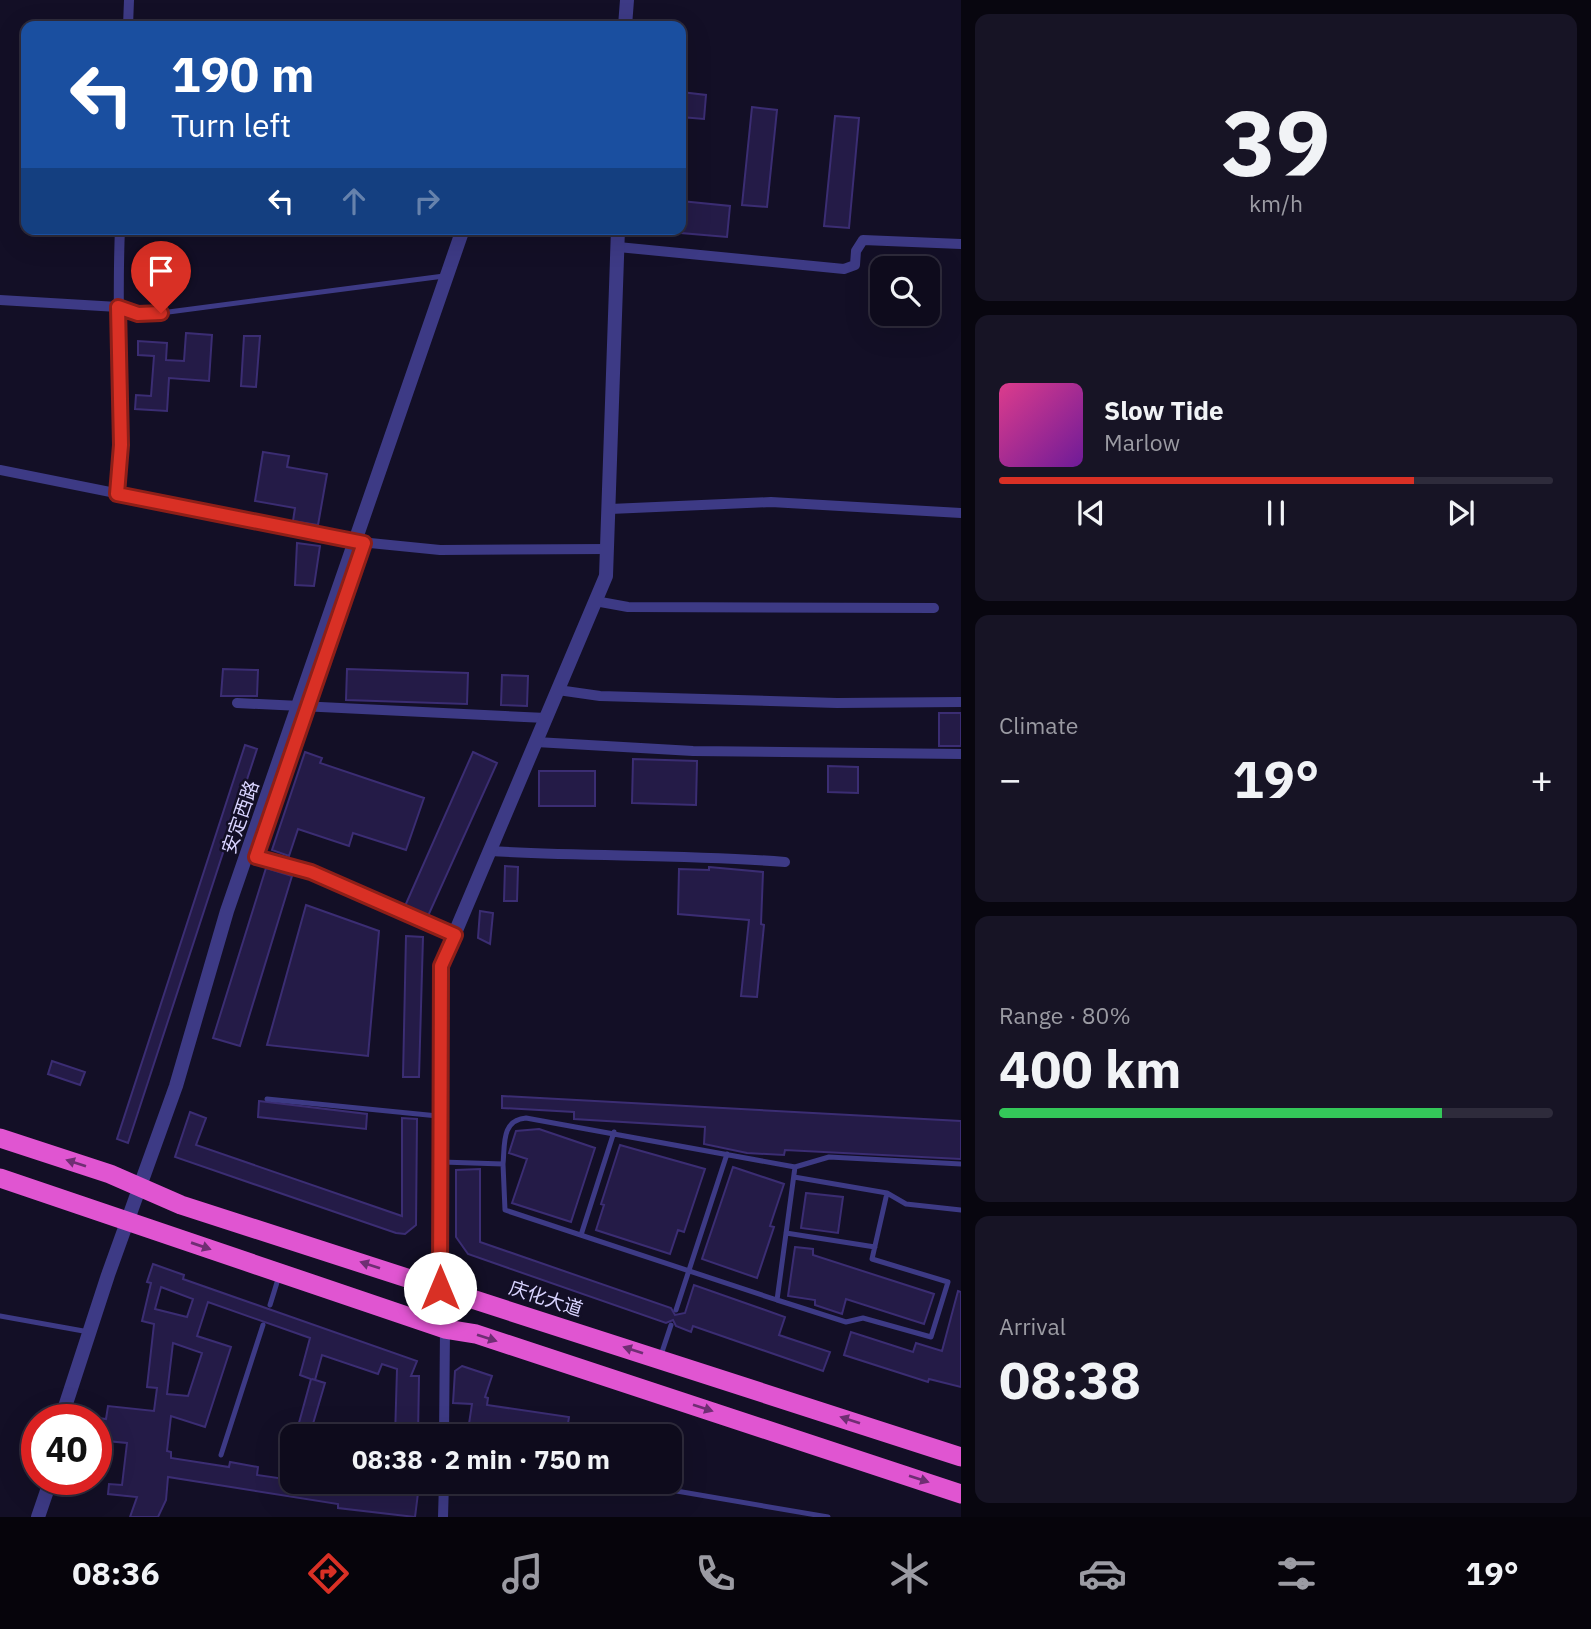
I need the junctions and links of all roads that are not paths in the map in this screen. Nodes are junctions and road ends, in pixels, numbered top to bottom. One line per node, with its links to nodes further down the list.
1 (129, 0): 3 (street)
2 (627, 0): 4 (street)
3 (128, 21)
4 (625, 21)
5 (120, 235): 13 (street)
6 (461, 235): 11 (street, 安定西路)
7 (470, 235): 18 (street, 安定西路)
8 (618, 235): 10 (street)
9 (961, 244): 10 (street)
10 (618, 247): 16 (street)
11 (447, 275): 13 (lane); 18 (street, 安定西路)
12 (0, 300): 13 (street)
13 (118, 307): 15 (street)
14 (0, 471): 15 (street)
15 (117, 494): 18 (street)
16 (610, 509): 17 (street); 19 (street)
17 (961, 513)
18 (360, 542): 19 (street); 25 (street, 安定西路)
19 (607, 549): 20 (street)
20 (595, 601): 21 (street); 22 (street)
21 (934, 608)
22 (558, 691): 23 (street); 26 (street)
23 (961, 702)
24 (237, 703): 25 (street)
25 (304, 707): 26 (street); 30 (street, 安定西路); 44 (street, 安定西路)
26 (546, 718): 27 (street)
27 (536, 742): 28 (street); 29 (street)
28 (961, 754)
29 (490, 851): 31 (street); 32 (street)
30 (256, 857): 32 (lane); 44 (street, 安定西路)
31 (785, 862)
32 (455, 935): 34 (street)
33 (267, 1099): 34 (lane)
34 (441, 1116): 38 (street)
35 (614, 1132): 37 (lane); 39 (lane); 49 (lane)
36 (0, 1138): 44 (highway, 庆化大道, one-way to 36)
37 (727, 1154): 41 (lane); 51 (lane)
38 (440, 1162): 39 (lane); 53 (street)
39 (503, 1164): 49 (lane)
40 (961, 1164): 41 (lane)
41 (795, 1167): 42 (lane)
42 (794, 1177): 45 (lane); 48 (lane)
43 (0, 1178): 47 (highway)
44 (144, 1189): 47 (street, 安定西路); 53 (highway, 庆化大道, one-way to 44)
45 (887, 1193): 46 (lane); 50 (lane)
46 (961, 1210)
47 (132, 1222): 52 (highway, one-way to 52); 61 (street, 安定西路); 64 (street, 安定西路)
48 (786, 1233): 50 (lane); 54 (lane)
49 (581, 1235): 51 (lane)
50 (875, 1247): 54 (lane)
51 (689, 1270): 54 (lane); 56 (lane)
52 (281, 1273): 55 (lane); 60 (highway)
53 (440, 1288): 62 (highway, 庆化大道, one-way to 53)
54 (777, 1300)
55 (270, 1305)
56 (676, 1310)
57 (0, 1316): 61 (lane)
58 (263, 1325): 66 (lane)
59 (671, 1325): 62 (lane)
60 (445, 1329): 65 (street); 70 (highway, one-way to 70)
61 (89, 1332): 63 (street, 安定西路)
62 (660, 1358): 67 (highway, 庆化大道, one-way to 62)
63 (66, 1404)
64 (76, 1404)
65 (444, 1424)
66 (220, 1455)
67 (961, 1457)
68 (682, 1492): 76 (lane)
69 (443, 1494): 75 (street)
70 (961, 1494)
71 (36, 1495): 73 (street)
72 (46, 1495): 74 (street)
73 (29, 1517)
74 (38, 1517)
75 (443, 1517)
76 (828, 1517)

